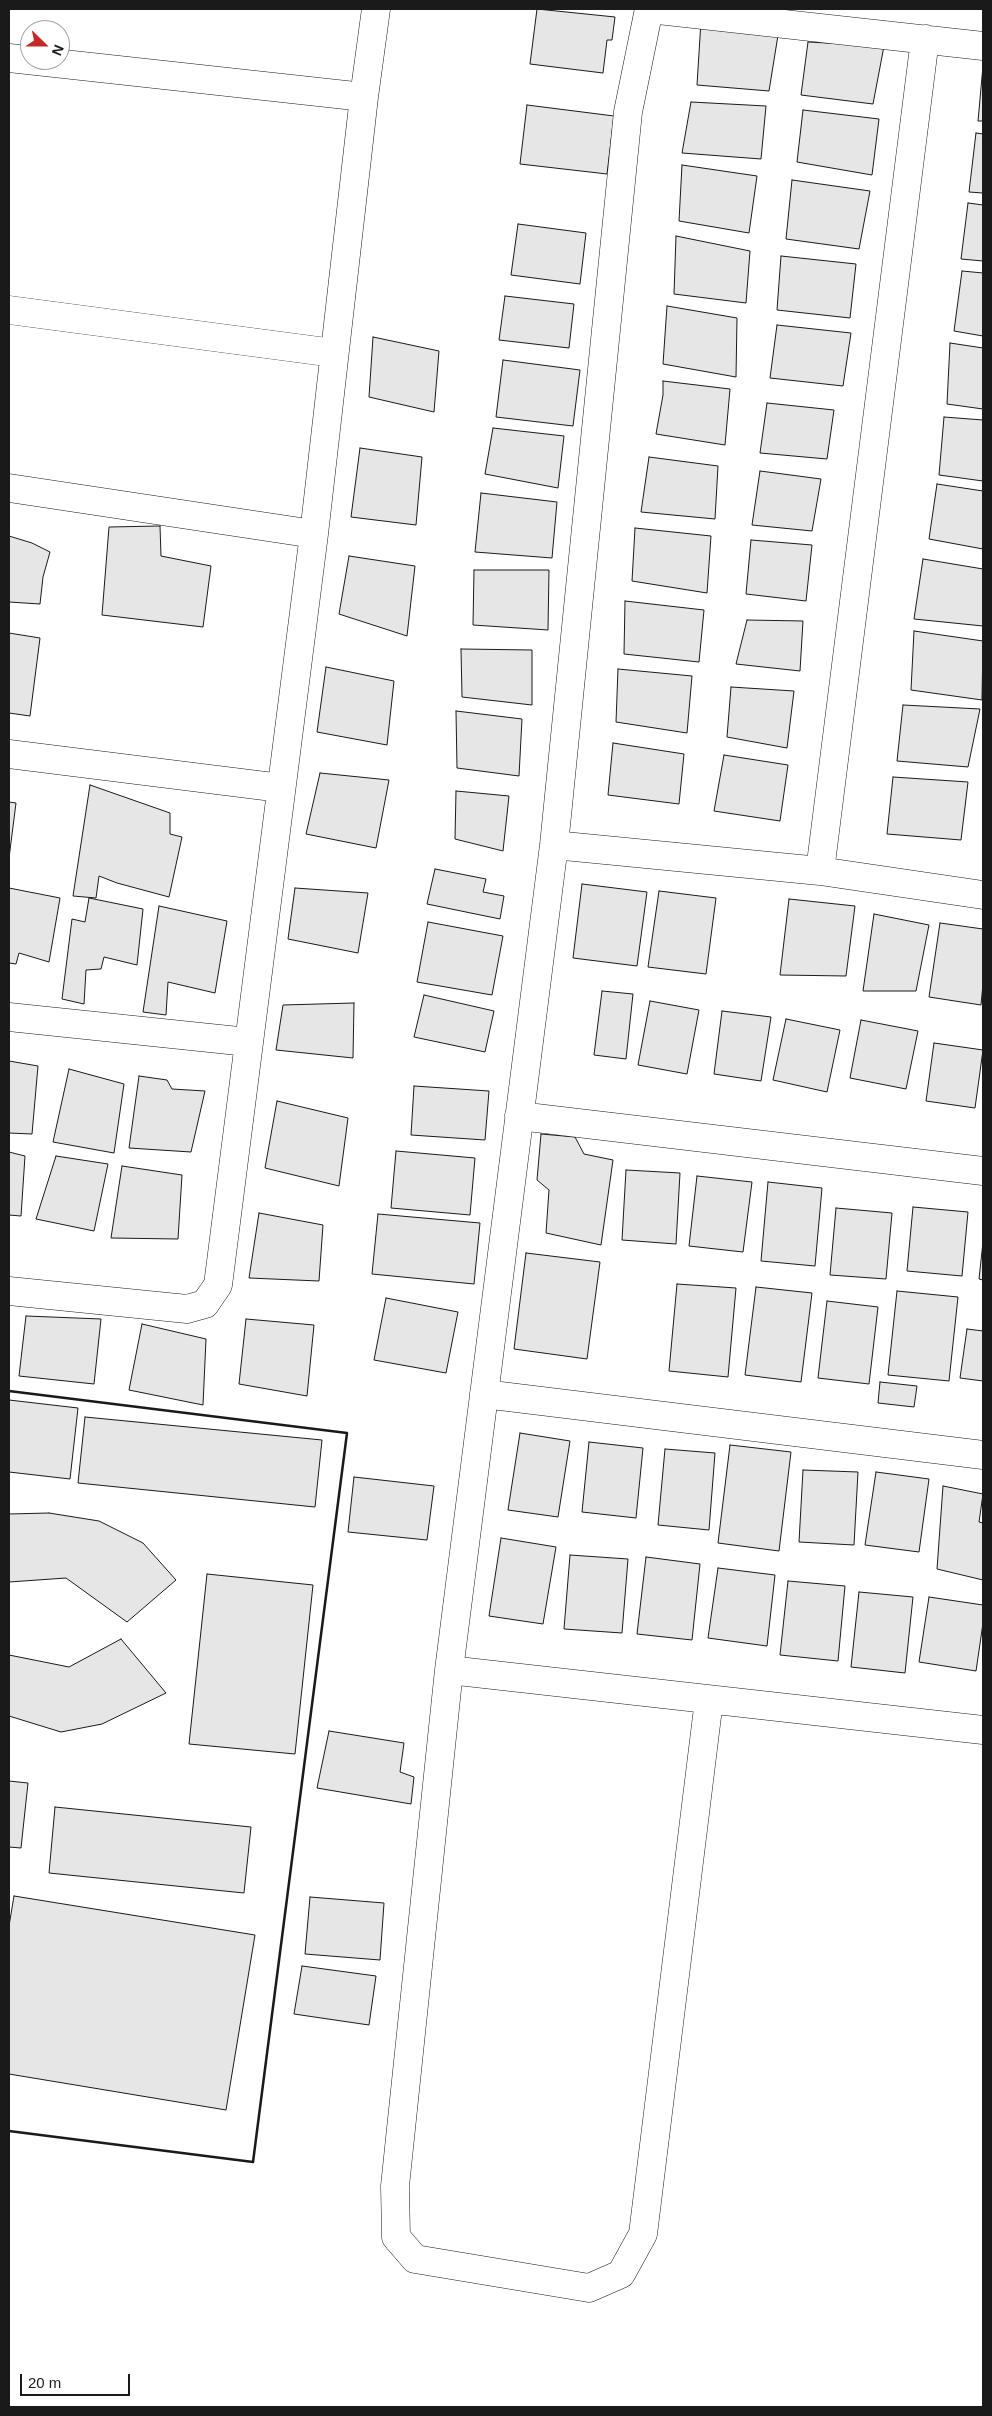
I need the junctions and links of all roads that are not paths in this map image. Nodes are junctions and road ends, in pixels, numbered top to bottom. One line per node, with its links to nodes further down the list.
1 (376, 9): 6 (street)
2 (649, 9): 3 (street); 13 (street)
3 (926, 39): 4 (street); 14 (street)
4 (983, 46)
5 (9, 58): 6 (street)
6 (364, 97): 8 (street)
7 (9, 310): 8 (street)
8 (334, 353): 10 (street)
9 (9, 488): 10 (street)
10 (314, 534): 12 (street)
11 (9, 754): 12 (street)
12 (281, 788): 17 (street)
13 (554, 845): 14 (street); 18 (street)
14 (820, 871): 15 (street)
15 (983, 894)
16 (9, 1017): 17 (street)
17 (248, 1042): 20 (street)
18 (519, 1116): 19 (street); 21 (street)
19 (983, 1171)
20 (9, 1291)
21 (484, 1394): 22 (street); 23 (street)
22 (983, 1455)
23 (449, 1670): 24 (street); 24 (street)
24 (709, 1700): 25 (street)
25 (983, 1730)

